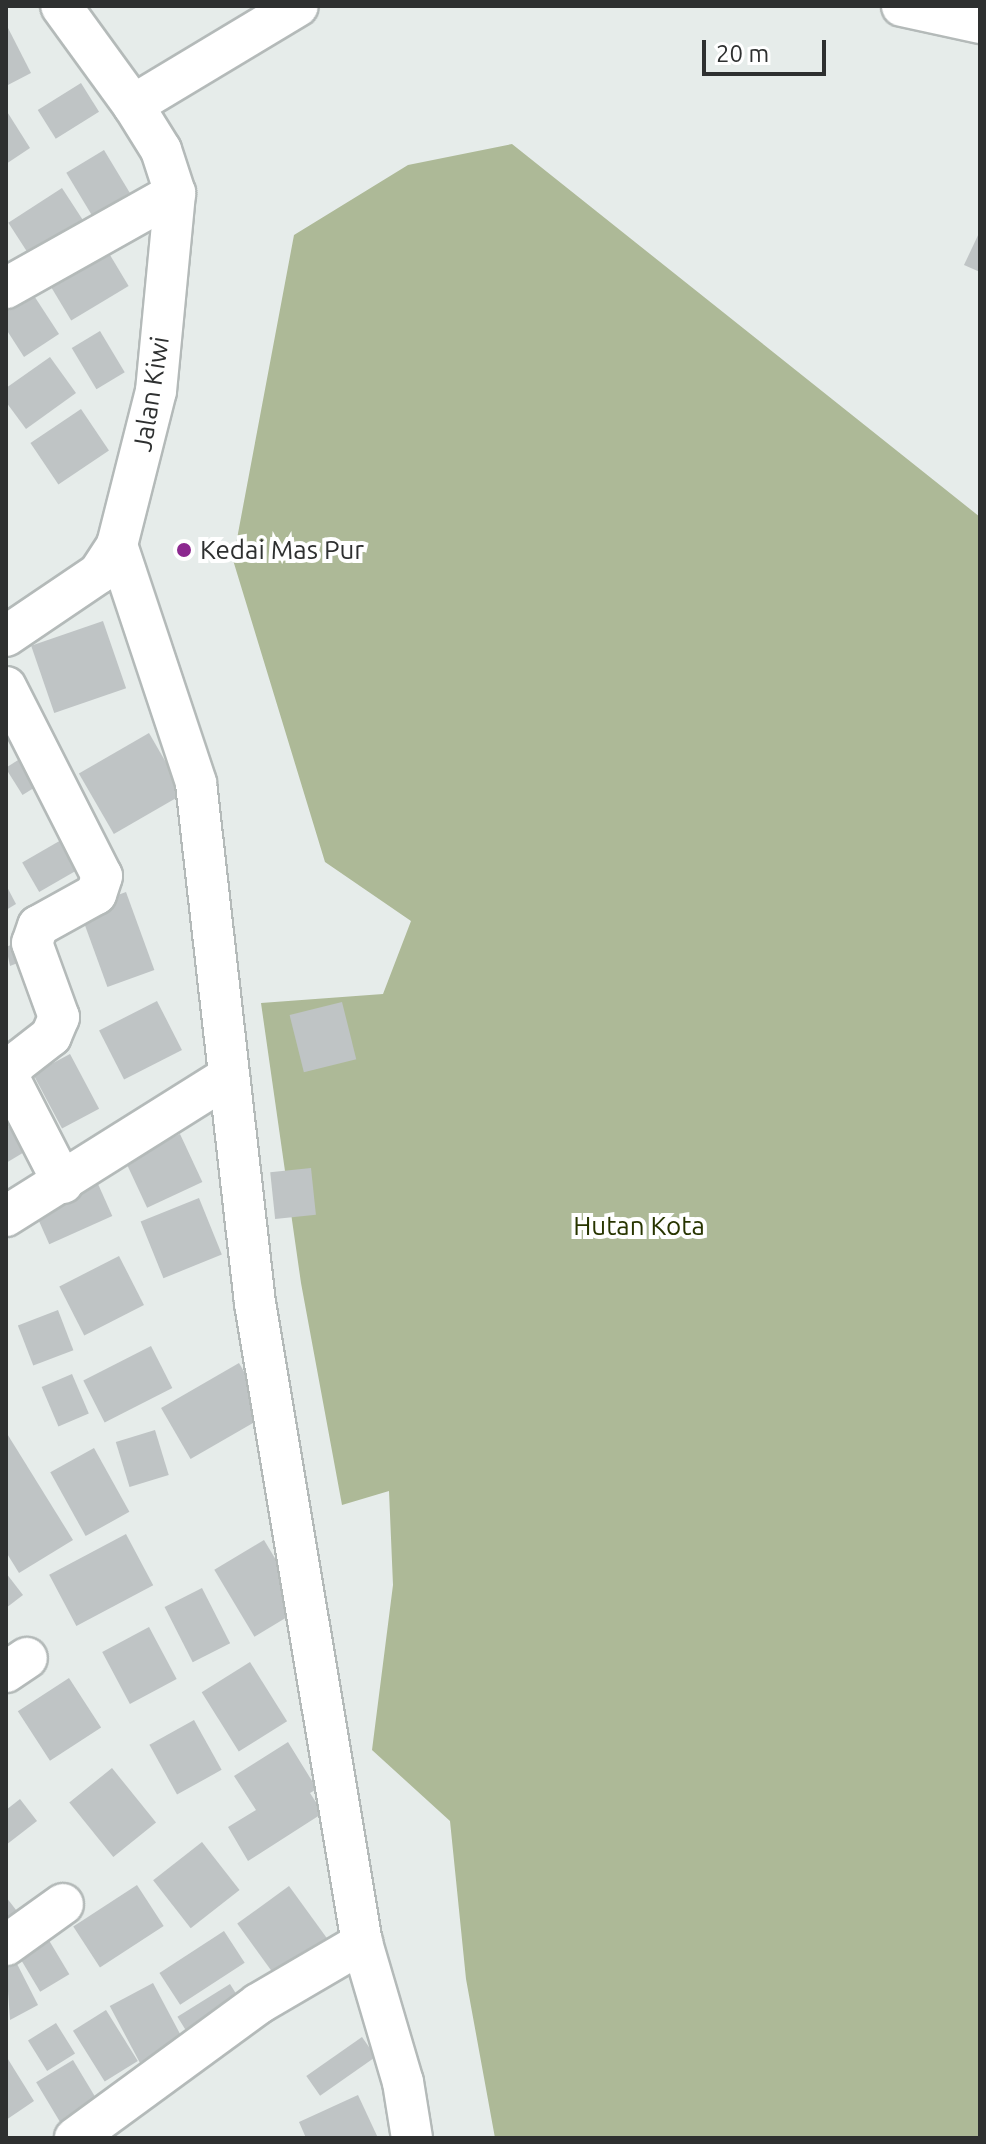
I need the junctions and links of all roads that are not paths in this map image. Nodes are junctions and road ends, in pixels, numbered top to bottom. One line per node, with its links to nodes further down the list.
1 (61, 6): 5 (street, Jalan Kiwi)
2 (298, 6): 5 (street)
3 (902, 6): 4 (street)
4 (980, 23)
5 (133, 105): 6 (street, Jalan Kiwi)
6 (175, 193): 7 (street); 8 (street, Jalan Kiwi)
7 (6, 288)
8 (117, 545): 9 (street, Jalan Kiwi); 11 (street)
9 (6, 636)
10 (6, 687): 12 (street)
11 (229, 1076): 12 (street); 15 (street)
12 (63, 1183): 13 (street)
13 (6, 1216)
14 (63, 1904): 16 (street)
15 (362, 1943): 17 (street); 18 (street)
16 (6, 1945)
17 (75, 2138)
18 (412, 2138)

